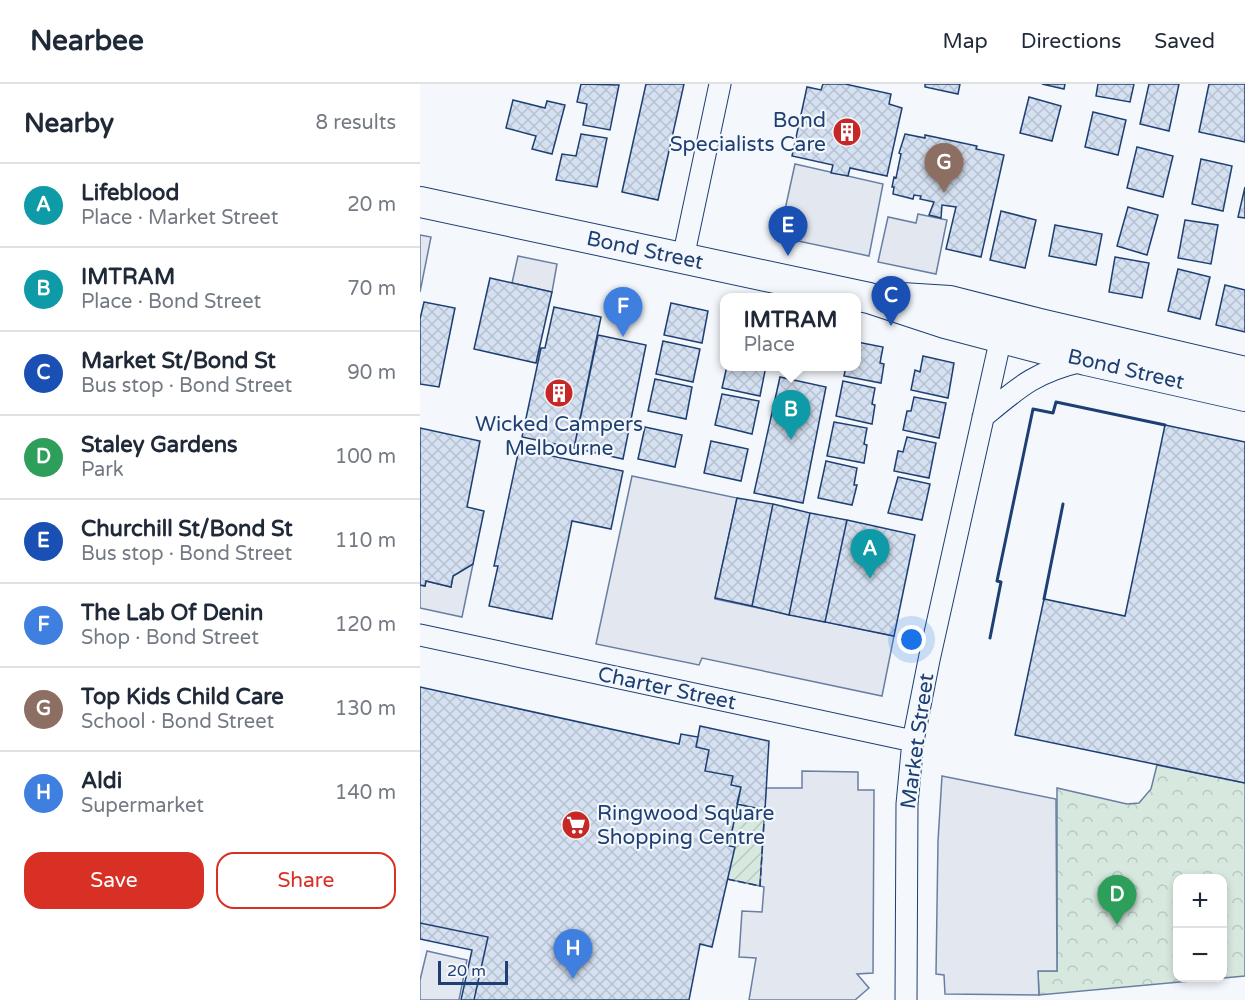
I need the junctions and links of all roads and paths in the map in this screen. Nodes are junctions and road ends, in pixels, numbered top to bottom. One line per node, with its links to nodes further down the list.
1 (720, 84): 3 (street)
2 (420, 202): 3 (street, Bond Street)
3 (683, 258): 4 (street, Bond Street)
4 (846, 293)
5 (861, 296): 6 (street, Bond Street)
6 (1004, 326): 7 (street, Bond Street); 8 (street, Bond Street); 10 (street, Market Street)
7 (1086, 360): 9 (street, Bond Street); 10 (street)
8 (1245, 372)
9 (1245, 396)
10 (983, 417): 12 (street, Market Street)
11 (420, 635): 12 (street, Charter Street)
12 (913, 741): 13 (street, Market Street)
13 (906, 1000)

